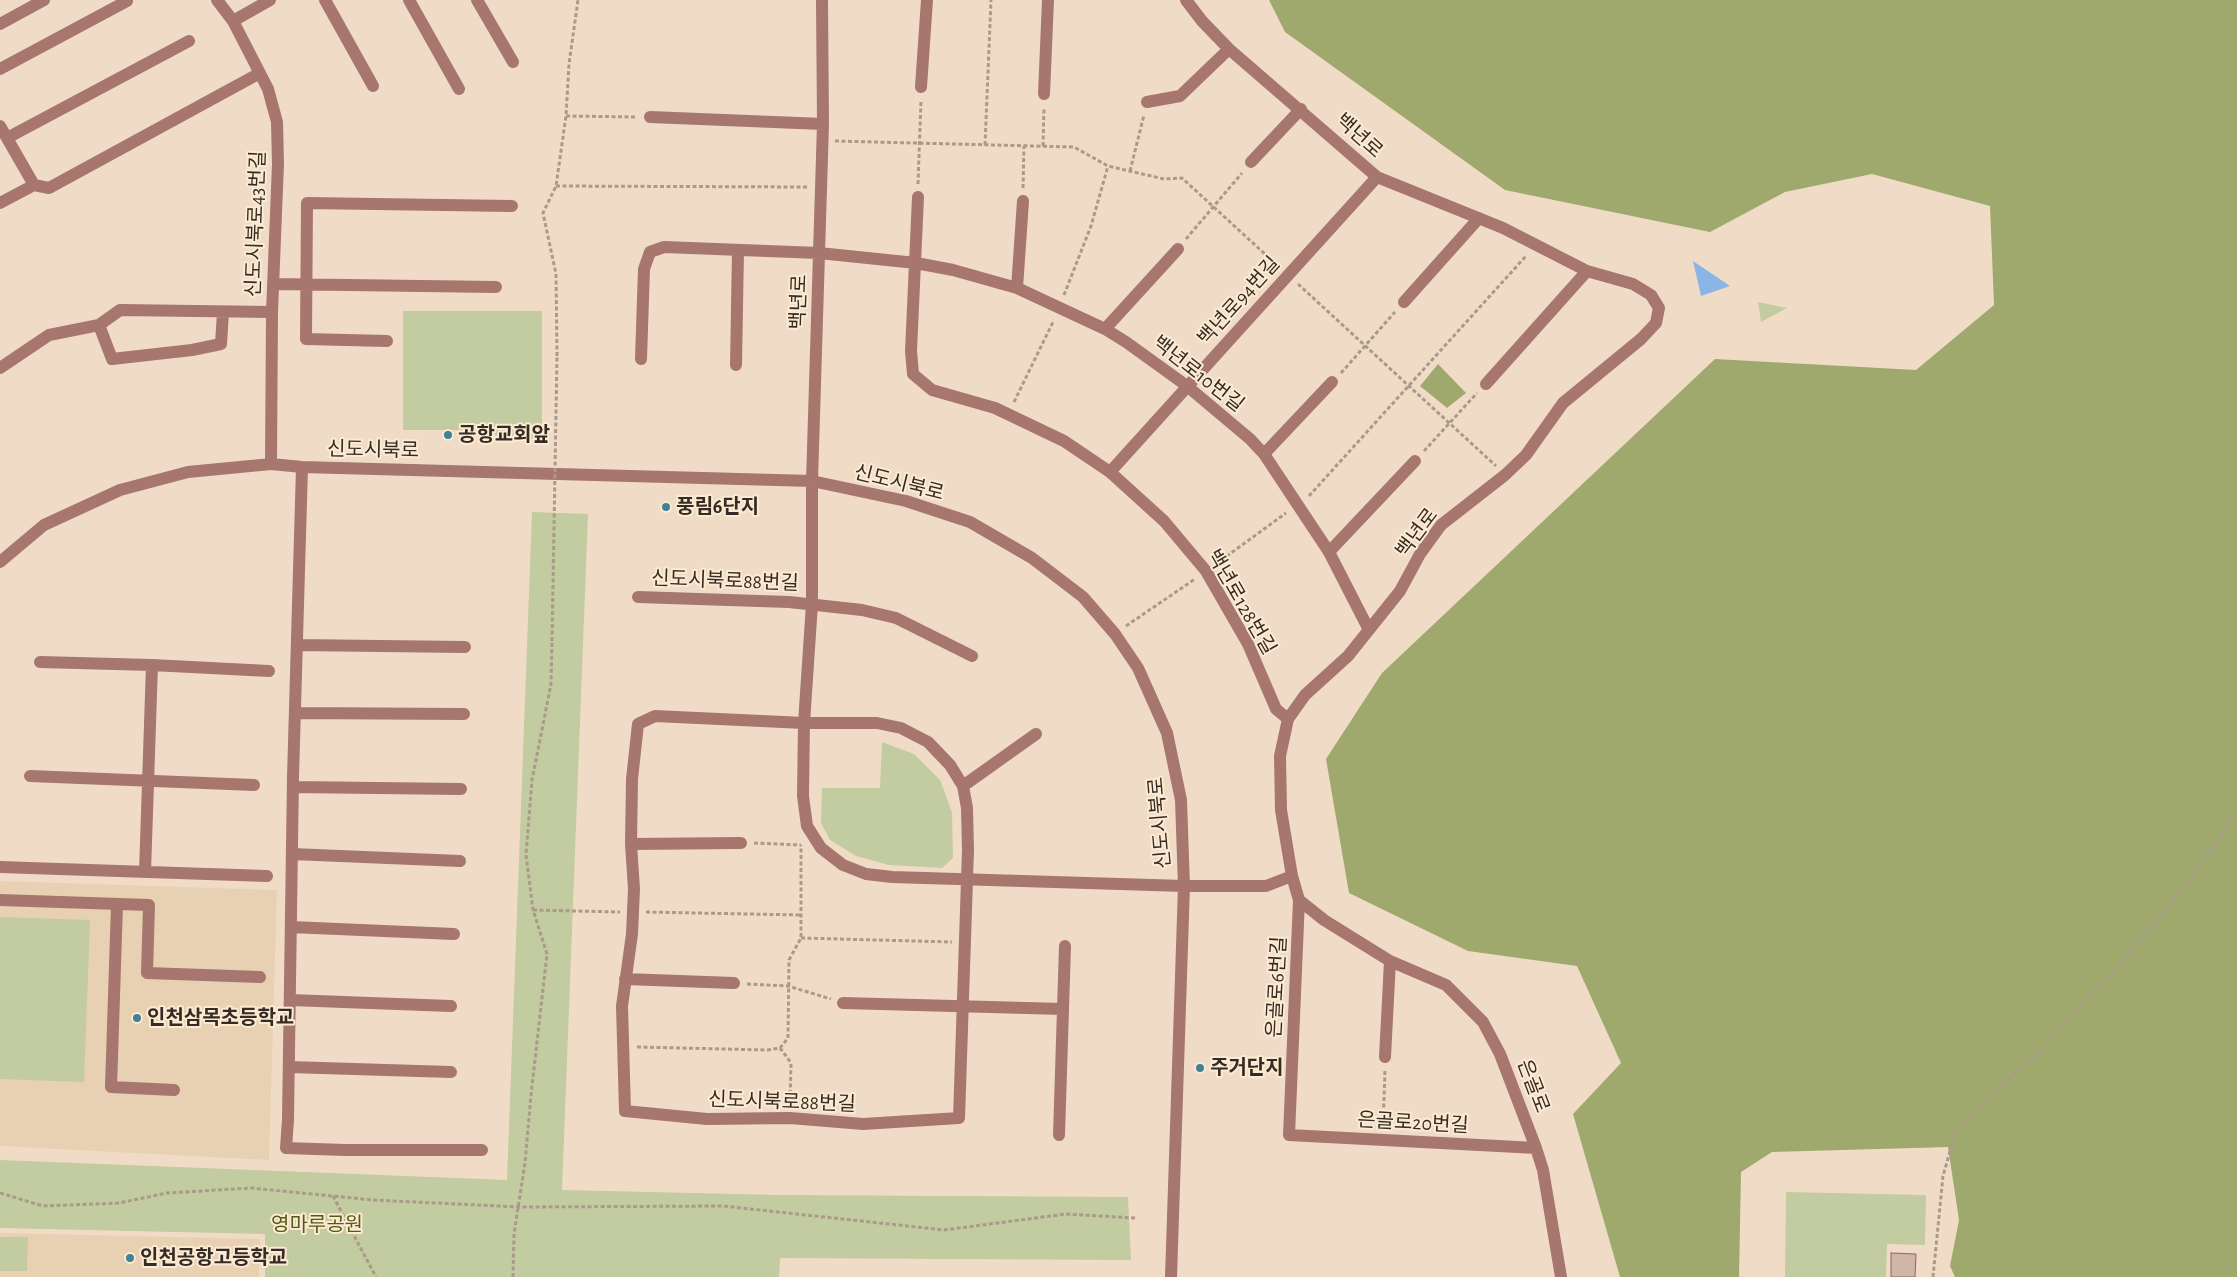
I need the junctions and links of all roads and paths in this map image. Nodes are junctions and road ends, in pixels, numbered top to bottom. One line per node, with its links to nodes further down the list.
1 (44, 0): 15 (street)
2 (217, 0): 14 (street, 신도시북로43번길)
3 (270, 0): 14 (street)
4 (326, 0): 21 (street)
5 (409, 0): 23 (street)
6 (477, 0): 18 (street)
7 (578, 0): 27 (path)
8 (822, 0): 29 (street, 백년로)
9 (927, 0): 22 (street)
10 (991, 0): 32 (path)
11 (1048, 0): 24 (street)
12 (1186, 0): 17 (street, 백년로)
13 (127, 1): 19 (street)
14 (233, 21): 20 (street, 신도시북로43번길)
15 (0, 24)
16 (189, 41): 31 (street)
17 (1229, 49): 25 (street); 26 (street, 백년로)
18 (513, 62)
19 (0, 69)
20 (260, 73): 38 (street); 52 (street, 신도시북로43번길)
21 (374, 86)
22 (921, 88): 41 (path)
23 (459, 89)
24 (1044, 94): 34 (path)
25 (1147, 102): 36 (path)
26 (1301, 109): 35 (street); 37 (street, 백년로)
27 (566, 116): 28 (path); 39 (path)
28 (650, 117): 29 (street)
29 (823, 124): 40 (street, 백년로)
30 (0, 126): 31 (street)
31 (7, 138): 38 (street)
32 (984, 145)
33 (1024, 146): 42 (path)
34 (1043, 146)
35 (1251, 162): 47 (path)
36 (1130, 171)
37 (1377, 177): 45 (street, 백년로); 67 (street, 백년로94번길)
38 (34, 186): 43 (street)
39 (556, 186): 40 (path); 115 (path, bridge)
40 (821, 188): 49 (street, 백년로)
41 (918, 197): 50 (street)
42 (1023, 201): 55 (street)
43 (0, 202)
44 (512, 206): 53 (street)
45 (1479, 218): 46 (street, 백년로); 56 (street)
46 (1537, 244): 51 (street, 백년로); 74 (path)
47 (1178, 249): 60 (street)
48 (738, 251): 49 (street, 백년로10번길); 62 (street, 백년로10번길); 63 (street)
49 (819, 253): 50 (street, 백년로10번길); 73 (street, 백년로)
50 (916, 263): 55 (street, 백년로10번길); 72 (street, 백년로128번길)
51 (1587, 271): 66 (street); 80 (street, 백년로)
52 (274, 284): 53 (street); 58 (street, 신도시북로43번길)
53 (306, 284): 54 (street); 61 (street)
54 (496, 287)
55 (1017, 288): 60 (street, 백년로10번길)
56 (1404, 302): 65 (path)
57 (223, 312): 58 (street); 59 (street); 59 (street)
58 (272, 312): 70 (street, 신도시북로43번길)
59 (100, 325): 64 (street)
60 (1105, 329): 67 (street, 백년로10번길)
61 (387, 341)
62 (642, 359)
63 (736, 365)
64 (0, 368)
65 (1332, 382): 68 (street)
66 (1486, 384): 69 (path)
67 (1187, 386): 68 (street, 백년로10번길); 72 (street, 백년로94번길)
68 (1264, 454): 74 (street, 백년로10번길)
69 (1415, 461): 75 (street)
70 (271, 464): 71 (street, 신도시북로); 76 (street, 신도시북로)
71 (302, 467): 73 (street, 신도시북로); 82 (street)
72 (1110, 472): 77 (street, 백년로128번길)
73 (812, 481): 79 (street, 신도시북로88번길); 81 (street, 신도시북로)
74 (1298, 503): 75 (street, 백년로10번길); 77 (path)
75 (1329, 552): 80 (street, 백년로10번길)
76 (0, 562)
77 (1206, 571): 81 (path); 90 (street, 백년로128번길)
78 (638, 597): 79 (street, 신도시북로88번길)
79 (812, 604): 84 (street, 신도시북로88번길); 91 (street, 신도시북로88번길)
80 (1369, 630): 90 (street, 백년로)
81 (1115, 634): 111 (street, 신도시북로)
82 (297, 645): 83 (street); 88 (street)
83 (465, 647)
84 (972, 656)
85 (40, 662): 86 (street)
86 (152, 665): 87 (street); 94 (street)
87 (269, 671)
88 (295, 713): 89 (street); 97 (street)
89 (464, 714)
90 (1288, 719): 109 (street, 백년로)
91 (804, 723): 96 (street, 신도시북로88번길); 100 (street, 신도시북로88번길); 102 (street, 신도시북로88번길)
92 (1036, 734): 96 (street)
93 (30, 776): 94 (street)
94 (149, 781): 95 (street); 107 (street)
95 (254, 785)
96 (963, 786): 110 (street, 신도시북로88번길)
97 (293, 787): 98 (street); 104 (street)
98 (461, 789)
99 (2237, 808): 153 (path)
100 (807, 826): 103 (path); 110 (street, 신도시북로88번길)
101 (741, 843): 102 (street); 103 (path)
102 (631, 844): 116 (street, 신도시북로88번길)
103 (801, 845): 117 (path)
104 (292, 854): 105 (street); 118 (street)
105 (460, 861)
106 (0, 867): 107 (street)
107 (145, 872): 108 (street)
108 (267, 876)
109 (1292, 876): 111 (street); 113 (street)
110 (967, 879): 111 (street, 신도시북로88번길); 121 (street, 신도시북로88번길)
111 (1184, 886): 151 (street, 신도시북로)
112 (0, 900): 114 (street)
113 (1299, 900): 123 (street, 은골로); 141 (street, 은골로6번길)
114 (117, 904): 124 (street); 138 (street)
115 (533, 910): 116 (path); 147 (path)
116 (633, 912): 117 (path); 125 (street, 신도시북로88번길)
117 (800, 915): 120 (path)
118 (291, 927): 119 (street); 128 (street)
119 (454, 934)
120 (801, 938): 121 (path); 127 (path)
121 (965, 942): 131 (street, 신도시북로88번길)
122 (1065, 946): 132 (street)
123 (1390, 961): 135 (street); 143 (street, 은골로)
124 (260, 978)
125 (626, 979): 126 (street); 133 (street, 신도시북로88번길)
126 (734, 983): 127 (path)
127 (788, 986): 129 (path); 134 (path)
128 (290, 1000): 130 (street); 136 (street)
129 (843, 1003): 131 (street)
130 (451, 1006)
131 (963, 1007): 132 (street); 139 (street, 신도시북로88번길)
132 (1063, 1009): 140 (street)
133 (623, 1047): 134 (path); 139 (street, 신도시북로88번길)
134 (780, 1048): 139 (path)
135 (1385, 1057): 142 (path)
136 (289, 1067): 137 (street); 144 (street)
137 (451, 1072)
138 (174, 1090)
139 (790, 1118)
140 (1059, 1135)
141 (1288, 1135): 142 (street, 은골로20번길)
142 (1382, 1140): 143 (street, 은골로20번길)
143 (1536, 1148): 152 (street, 은골로)
144 (482, 1150)
145 (0, 1193): 146 (path)
146 (333, 1196): 147 (path); 149 (path)
147 (520, 1207): 148 (path); 150 (path)
148 (1135, 1218)
149 (376, 1277)
150 (512, 1277)
151 (1171, 1277)
152 (1561, 1277)
153 (1933, 1277)

